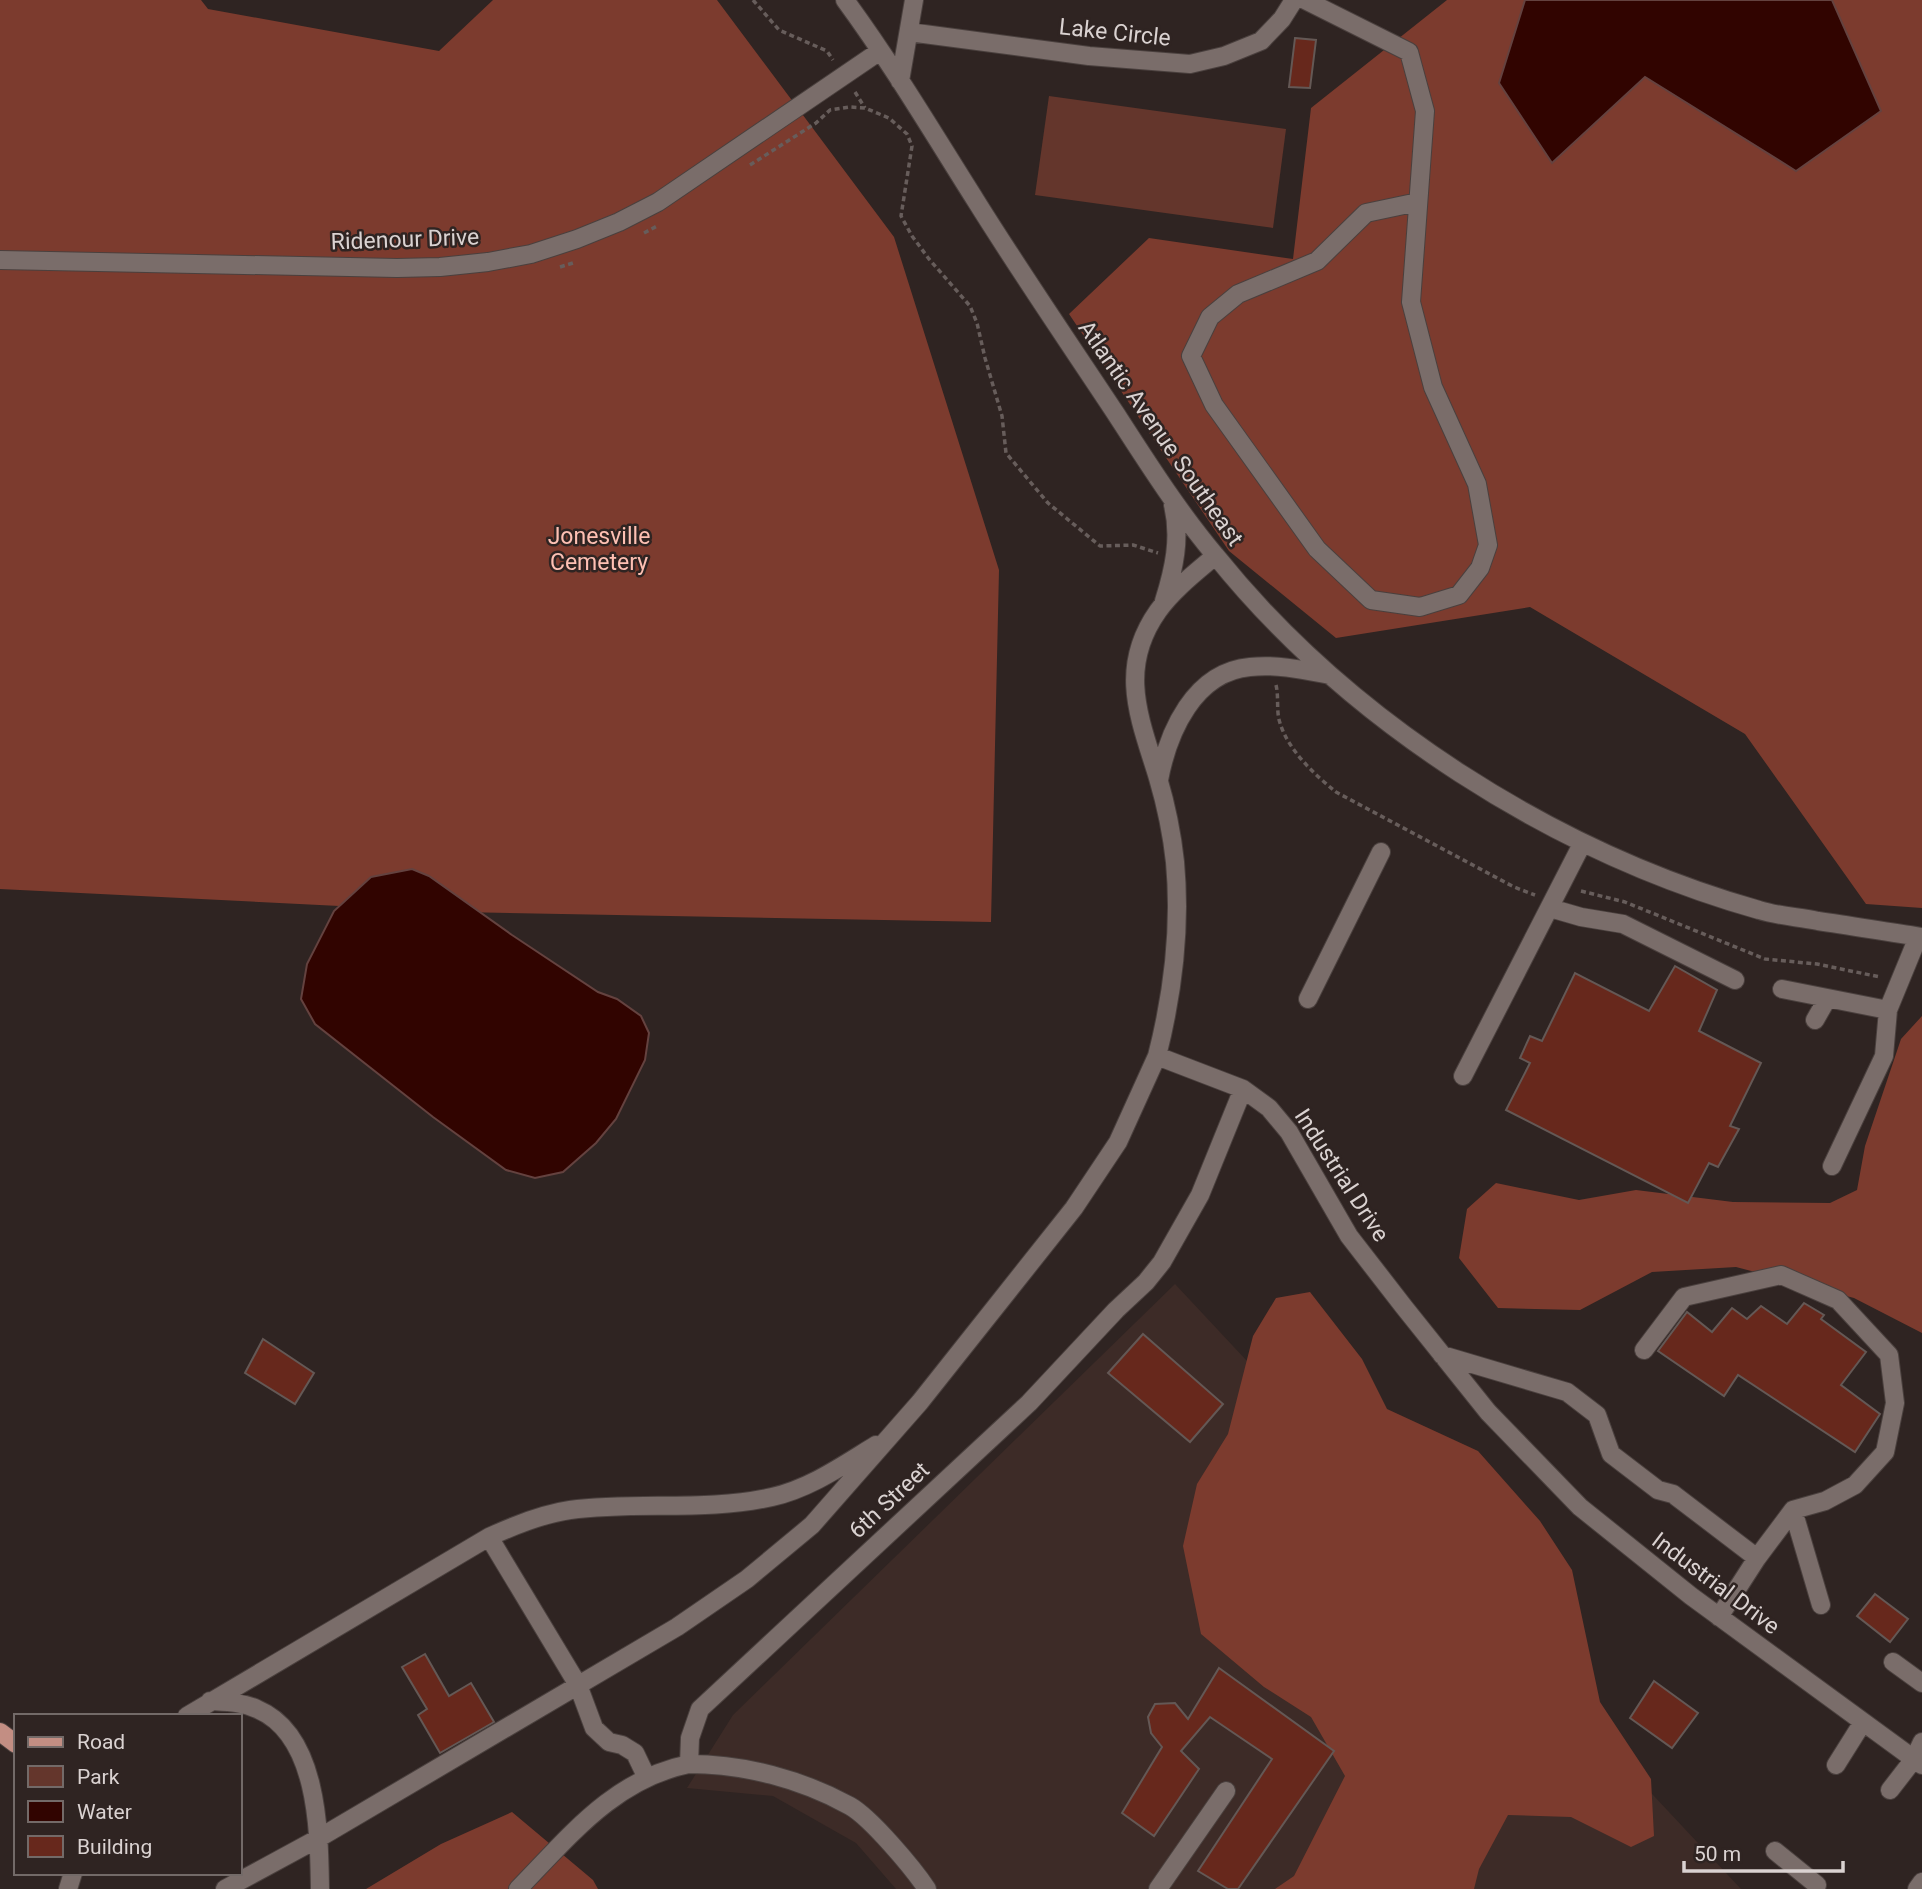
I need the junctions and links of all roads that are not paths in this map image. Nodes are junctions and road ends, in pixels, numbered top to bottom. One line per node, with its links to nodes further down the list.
1 (845, 0): 6 (street, Atlantic Avenue Southeast)
2 (914, 0): 5 (street)
3 (1294, 0): 5 (street, Lake Circle)
4 (1305, 0): 8 (street)
5 (909, 32): 7 (street)
6 (880, 51): 7 (street, Atlantic Avenue Southeast); 9 (street, Ridenour Drive)
7 (900, 81): 10 (street, Atlantic Avenue Southeast)
8 (1418, 202): 8 (street)
9 (0, 260)
10 (1172, 498): 11 (street, Atlantic Avenue Southeast); 12 (street)
11 (1215, 556): 12 (street); 13 (street, Atlantic Avenue Southeast)
12 (1163, 605): 14 (street)
13 (1330, 675): 14 (street); 15 (street, Atlantic Avenue Southeast)
14 (1159, 780): 25 (street)
15 (1582, 844): 17 (street); 18 (street, Atlantic Avenue Southeast)
16 (1381, 852): 21 (street)
17 (1553, 901): 19 (street); 26 (street)
18 (1920, 937): 23 (street)
19 (1735, 980)
20 (1782, 989): 22 (street)
21 (1308, 999)
22 (1827, 999): 23 (street); 24 (street)
23 (1888, 1010): 28 (street)
24 (1815, 1020)
25 (1157, 1056): 27 (street, Industrial Drive); 31 (street)
26 (1463, 1076)
27 (1243, 1089): 30 (street, Industrial Drive); 45 (street, 6th Street)
28 (1832, 1166)
29 (1644, 1350): 32 (street)
30 (1442, 1354): 34 (street); 36 (street, Industrial Drive)
31 (891, 1435): 33 (street); 39 (street)
32 (1793, 1510): 34 (street); 35 (street)
33 (489, 1537): 39 (street); 40 (street)
34 (1757, 1558): 36 (street)
35 (1821, 1605)
36 (1719, 1617): 42 (street, Industrial Drive)
37 (1893, 1662): 38 (street)
38 (1922, 1683)
39 (578, 1685): 47 (street); 50 (street)
40 (210, 1701): 41 (street); 50 (street)
41 (190, 1714)
42 (1863, 1722): 44 (street, Industrial Drive); 46 (street)
43 (1922, 1742): 44 (street)
44 (1918, 1762): 48 (street)
45 (689, 1763): 47 (street); 57 (street)
46 (1836, 1765)
47 (646, 1776): 56 (street)
48 (1890, 1790)
49 (1226, 1791): 58 (street)
50 (318, 1838): 54 (street); 55 (street)
51 (1775, 1852): 53 (street)
52 (1922, 1882): 59 (street)
53 (1817, 1885)
54 (225, 1889)
55 (320, 1889)
56 (518, 1889)
57 (927, 1889)
58 (1158, 1889)
59 (1917, 1889)

